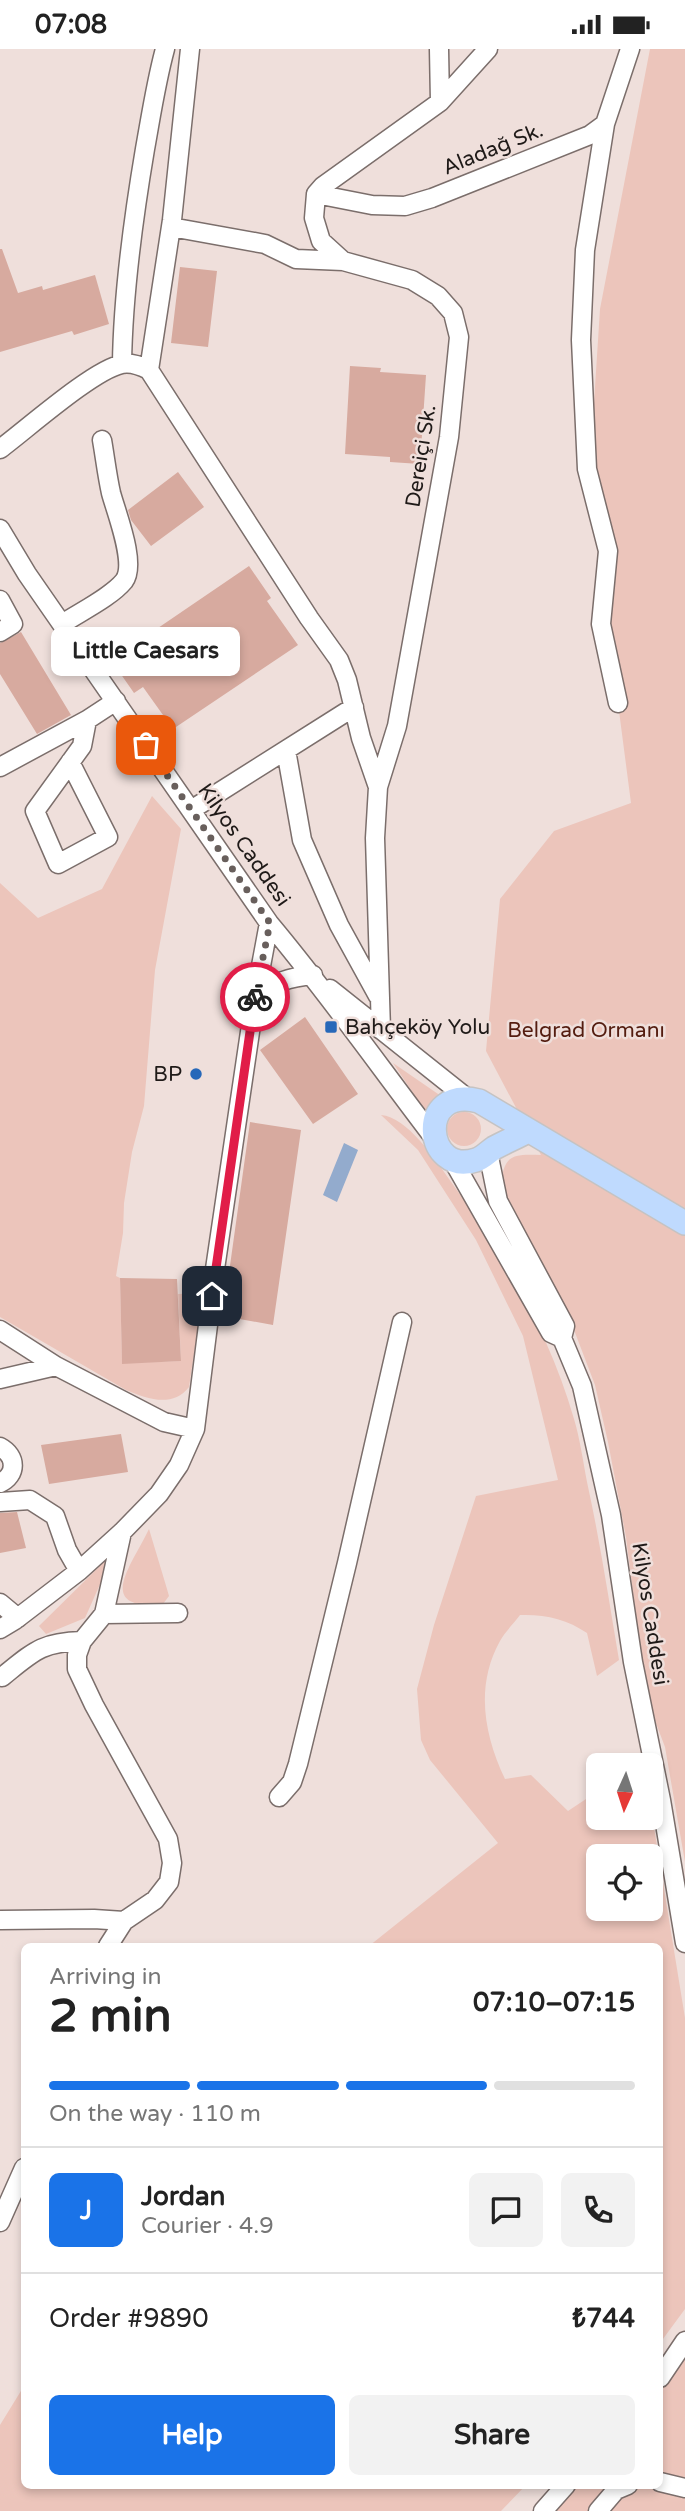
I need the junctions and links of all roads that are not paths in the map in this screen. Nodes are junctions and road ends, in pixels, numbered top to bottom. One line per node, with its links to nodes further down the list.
1 (165, 49): 11 (street)
2 (190, 49): 9 (street)
3 (439, 49): 6 (street)
4 (488, 49): 6 (street)
5 (630, 49): 7 (street)
6 (440, 101): 8 (street)
7 (606, 124): 8 (street, Aladağ Sk.); 20 (street)
8 (316, 194): 10 (street)
9 (171, 227): 10 (street, Dereiçi Sk.); 12 (street)
10 (343, 261): 26 (street, Dereiçi Sk.)
11 (122, 363): 12 (street); 14 (street)
12 (149, 370): 21 (street)
13 (102, 440): 17 (street)
14 (0, 449)
15 (3, 539): 17 (street, Kilyos Caddesi)
16 (0, 600): 18 (street)
17 (62, 624): 19 (street, Kilyos Caddesi)
18 (0, 632)
19 (116, 701): 22 (street); 27 (street, Kilyos Caddesi)
20 (618, 703)
21 (354, 707): 23 (street); 26 (street)
22 (87, 720): 24 (street); 25 (street)
23 (286, 750): 27 (street); 31 (street)
24 (70, 762): 24 (street)
25 (0, 767)
26 (378, 787): 31 (street, Dereiçi Sk.)
27 (191, 810): 28 (street, Kilyos Caddesi)
28 (270, 923): 29 (street, Kilyos Caddesi); 30 (street)
29 (313, 975): 30 (street); 32 (street); 36 (street)
30 (255, 998): 45 (street)
31 (380, 999): 32 (street, Dereiçi Sk.)
32 (381, 1030): 33 (street)
33 (467, 1098): 34 (main road); 36 (main road)
34 (489, 1108): 35 (main road); 37 (main road)
35 (528, 1131): 37 (main road); 39 (main road)
36 (433, 1138): 38 (main road)
37 (490, 1151): 38 (main road); 42 (street)
38 (453, 1159): 42 (street)
39 (685, 1223)
40 (402, 1322): 58 (street)
41 (0, 1330): 43 (street)
42 (562, 1338): 62 (street, Kilyos Caddesi)
43 (55, 1366): 44 (street); 45 (street)
44 (0, 1379)
45 (195, 1429): 49 (street)
46 (0, 1447): 47 (street)
47 (0, 1483)
48 (0, 1502): 50 (street)
49 (122, 1532): 50 (street); 53 (street)
50 (79, 1571): 54 (street)
51 (0, 1603): 54 (street)
52 (178, 1613): 53 (street)
53 (104, 1614): 56 (street)
54 (18, 1618): 55 (street)
55 (0, 1629)
56 (82, 1641): 57 (street); 60 (street)
57 (2, 1677)
58 (279, 1797)
59 (0, 1920): 60 (street)
60 (124, 1921): 61 (street)
61 (110, 1943)
62 (685, 1943)
63 (21, 2175): 64 (street)
64 (0, 2222)
65 (685, 2341): 66 (street)
66 (663, 2374)
67 (663, 2483): 68 (street)
68 (685, 2488)
69 (562, 2489): 71 (street)
70 (618, 2489): 72 (street)
71 (543, 2511)
72 (598, 2511)

